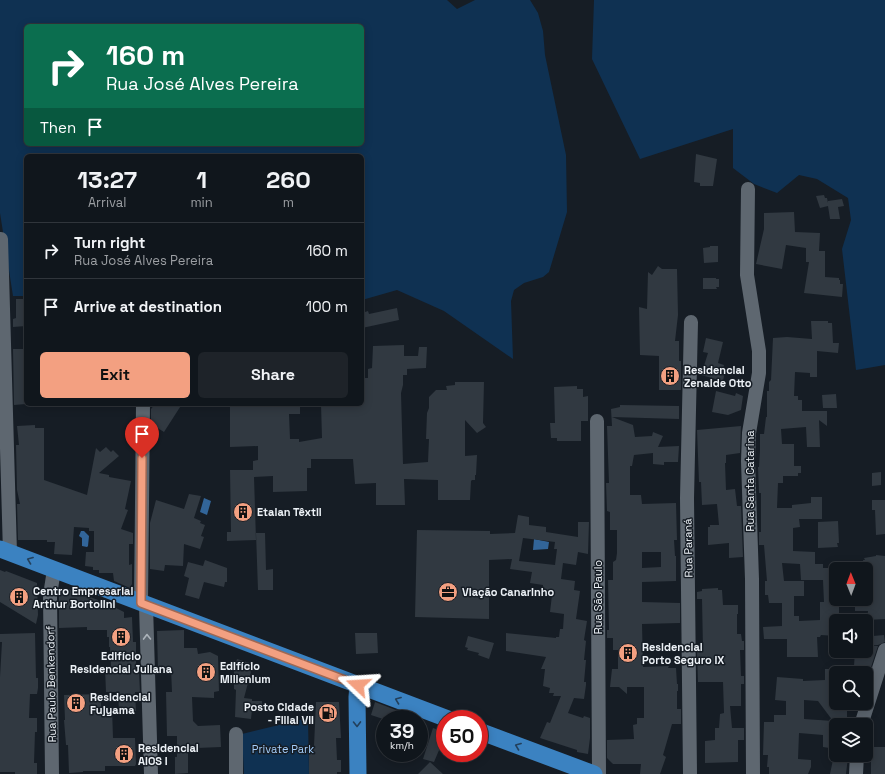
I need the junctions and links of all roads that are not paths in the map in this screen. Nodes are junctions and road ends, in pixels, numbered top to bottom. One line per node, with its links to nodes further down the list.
1 (748, 189): 24 (street, Rua Santa Catarina)
2 (1, 239): 6 (street)
3 (691, 322): 23 (street, Rua Paraná)
4 (143, 406): 8 (street)
5 (597, 421): 22 (street, Rua São Paulo)
6 (5, 551): 7 (main road, one-way to 6)
7 (54, 570): 8 (main road); 17 (street, Rua Paulo Benkendorf)
8 (144, 604): 10 (main road); 18 (street, one-way to 8)
9 (885, 650): 12 (street)
10 (358, 685): 11 (main road, one-way to 10); 20 (main road, one-way to 20)
11 (436, 714)
12 (863, 718)
13 (236, 734): 19 (street)
14 (488, 735): 16 (main road, one-way to 14)
15 (857, 762): 25 (street)
16 (557, 767): 21 (main road)
17 (52, 774)
18 (151, 774)
19 (236, 774)
20 (358, 774)
21 (594, 774)
22 (599, 774)
23 (690, 774)
24 (754, 774)
25 (856, 774)

